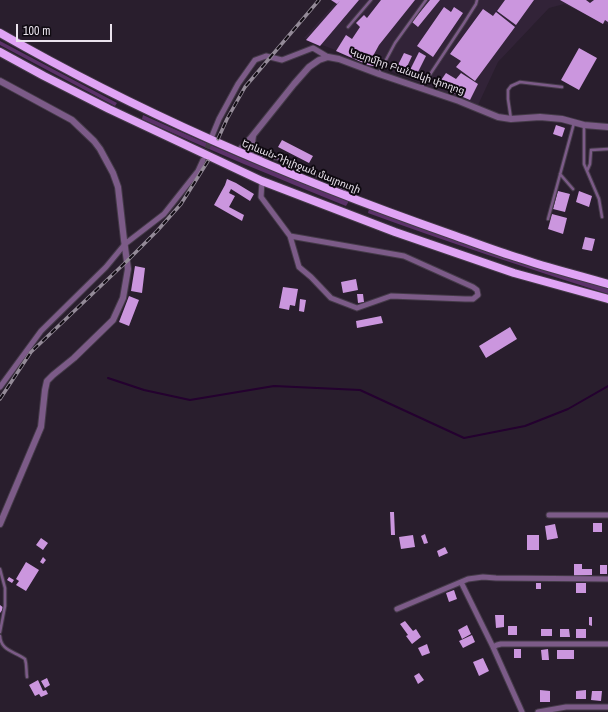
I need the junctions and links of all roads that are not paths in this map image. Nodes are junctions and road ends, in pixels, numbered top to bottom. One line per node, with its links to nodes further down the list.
1 (371, 0): 4 (lane)
2 (426, 0): 8 (lane)
3 (477, 0): 11 (lane)
4 (348, 27)
5 (0, 33): 19 (highway, Երևան-Դիլիջան մայրուղի)
6 (0, 52): 24 (highway)
7 (328, 57): 8 (street, Կարմիր Բանակի փողոց); 16 (street); 17 (street)
8 (379, 74): 11 (street, Կարմիր Բանակի փողոց)
9 (0, 81): 30 (street)
10 (562, 87): 12 (lane)
11 (421, 88): 12 (street, Կարմիր Բանակի փողոց)
12 (511, 119): 13 (street, Կարմիր Բանակի փողոց)
13 (574, 123): 14 (street, Կարմիր Բանակի փողոց); 23 (lane)
14 (584, 125): 15 (street, Կարմիր Բանակի փողոց); 22 (lane)
15 (608, 127)
16 (253, 135): 19 (street); 21 (street)
17 (212, 136)
18 (608, 150): 22 (lane)
19 (238, 152): 21 (highway, Երևան-Դիլիջան մայրուղի)
20 (203, 160): 30 (street)
21 (266, 160): 26 (highway, Երևան-Դիլիջան մայրուղի); 26 (lane)
22 (587, 172): 27 (lane)
23 (560, 173): 25 (lane); 28 (lane)
24 (262, 181): 29 (street); 32 (highway)
25 (573, 189)
26 (351, 198): 31 (highway, Երևան-Դիլիջան մայրուղի)
27 (602, 216)
28 (548, 219)
29 (290, 236): 29 (street)
30 (124, 244): 33 (street); 36 (street)
31 (608, 284)
32 (608, 299)
33 (0, 387)
34 (548, 515): 35 (street)
35 (608, 515)
36 (0, 524)
37 (0, 569): 41 (lane)
38 (608, 579): 39 (street)
39 (461, 582): 40 (street); 45 (street)
40 (396, 609)
41 (1, 619): 42 (lane)
42 (0, 632)
43 (0, 636): 46 (lane)
44 (608, 644): 45 (street)
45 (493, 647): 48 (street)
46 (27, 676)
47 (608, 707): 49 (street)
48 (522, 712)
49 (538, 712)

